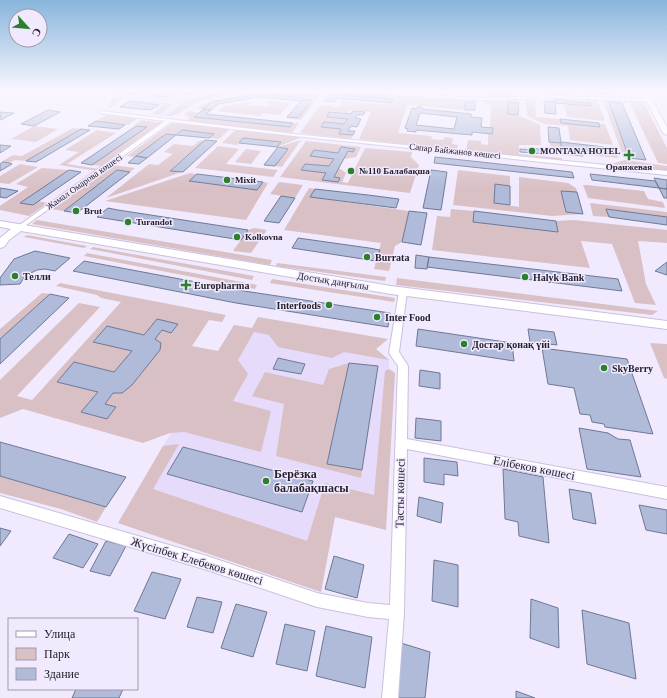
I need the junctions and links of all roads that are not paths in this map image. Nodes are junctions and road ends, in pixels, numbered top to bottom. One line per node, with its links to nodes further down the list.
1 (165, 124): 7 (street, Жамал Омарова көшесі)
2 (200, 124): 5 (street, Сапар Байжанов көшесі)
3 (661, 124): 4 (main road)
4 (667, 134)
5 (667, 173)
6 (0, 224): 7 (main road, Достық даңғылы)
7 (20, 227): 8 (main road, Жамал Омарова көшесі); 9 (main road, Достық даңғылы)
8 (0, 245)
9 (403, 292): 10 (main road, Достық даңғылы); 11 (street, Тасты көшесі)
10 (667, 325)
11 (401, 443): 12 (street, Елібеков көшесі); 14 (street, Тасты көшесі)
12 (667, 493)
13 (0, 502): 14 (street, Жүсіпбек Елебеков көшесі)
14 (397, 613): 15 (street, Тасты көшесі)
15 (390, 698)

